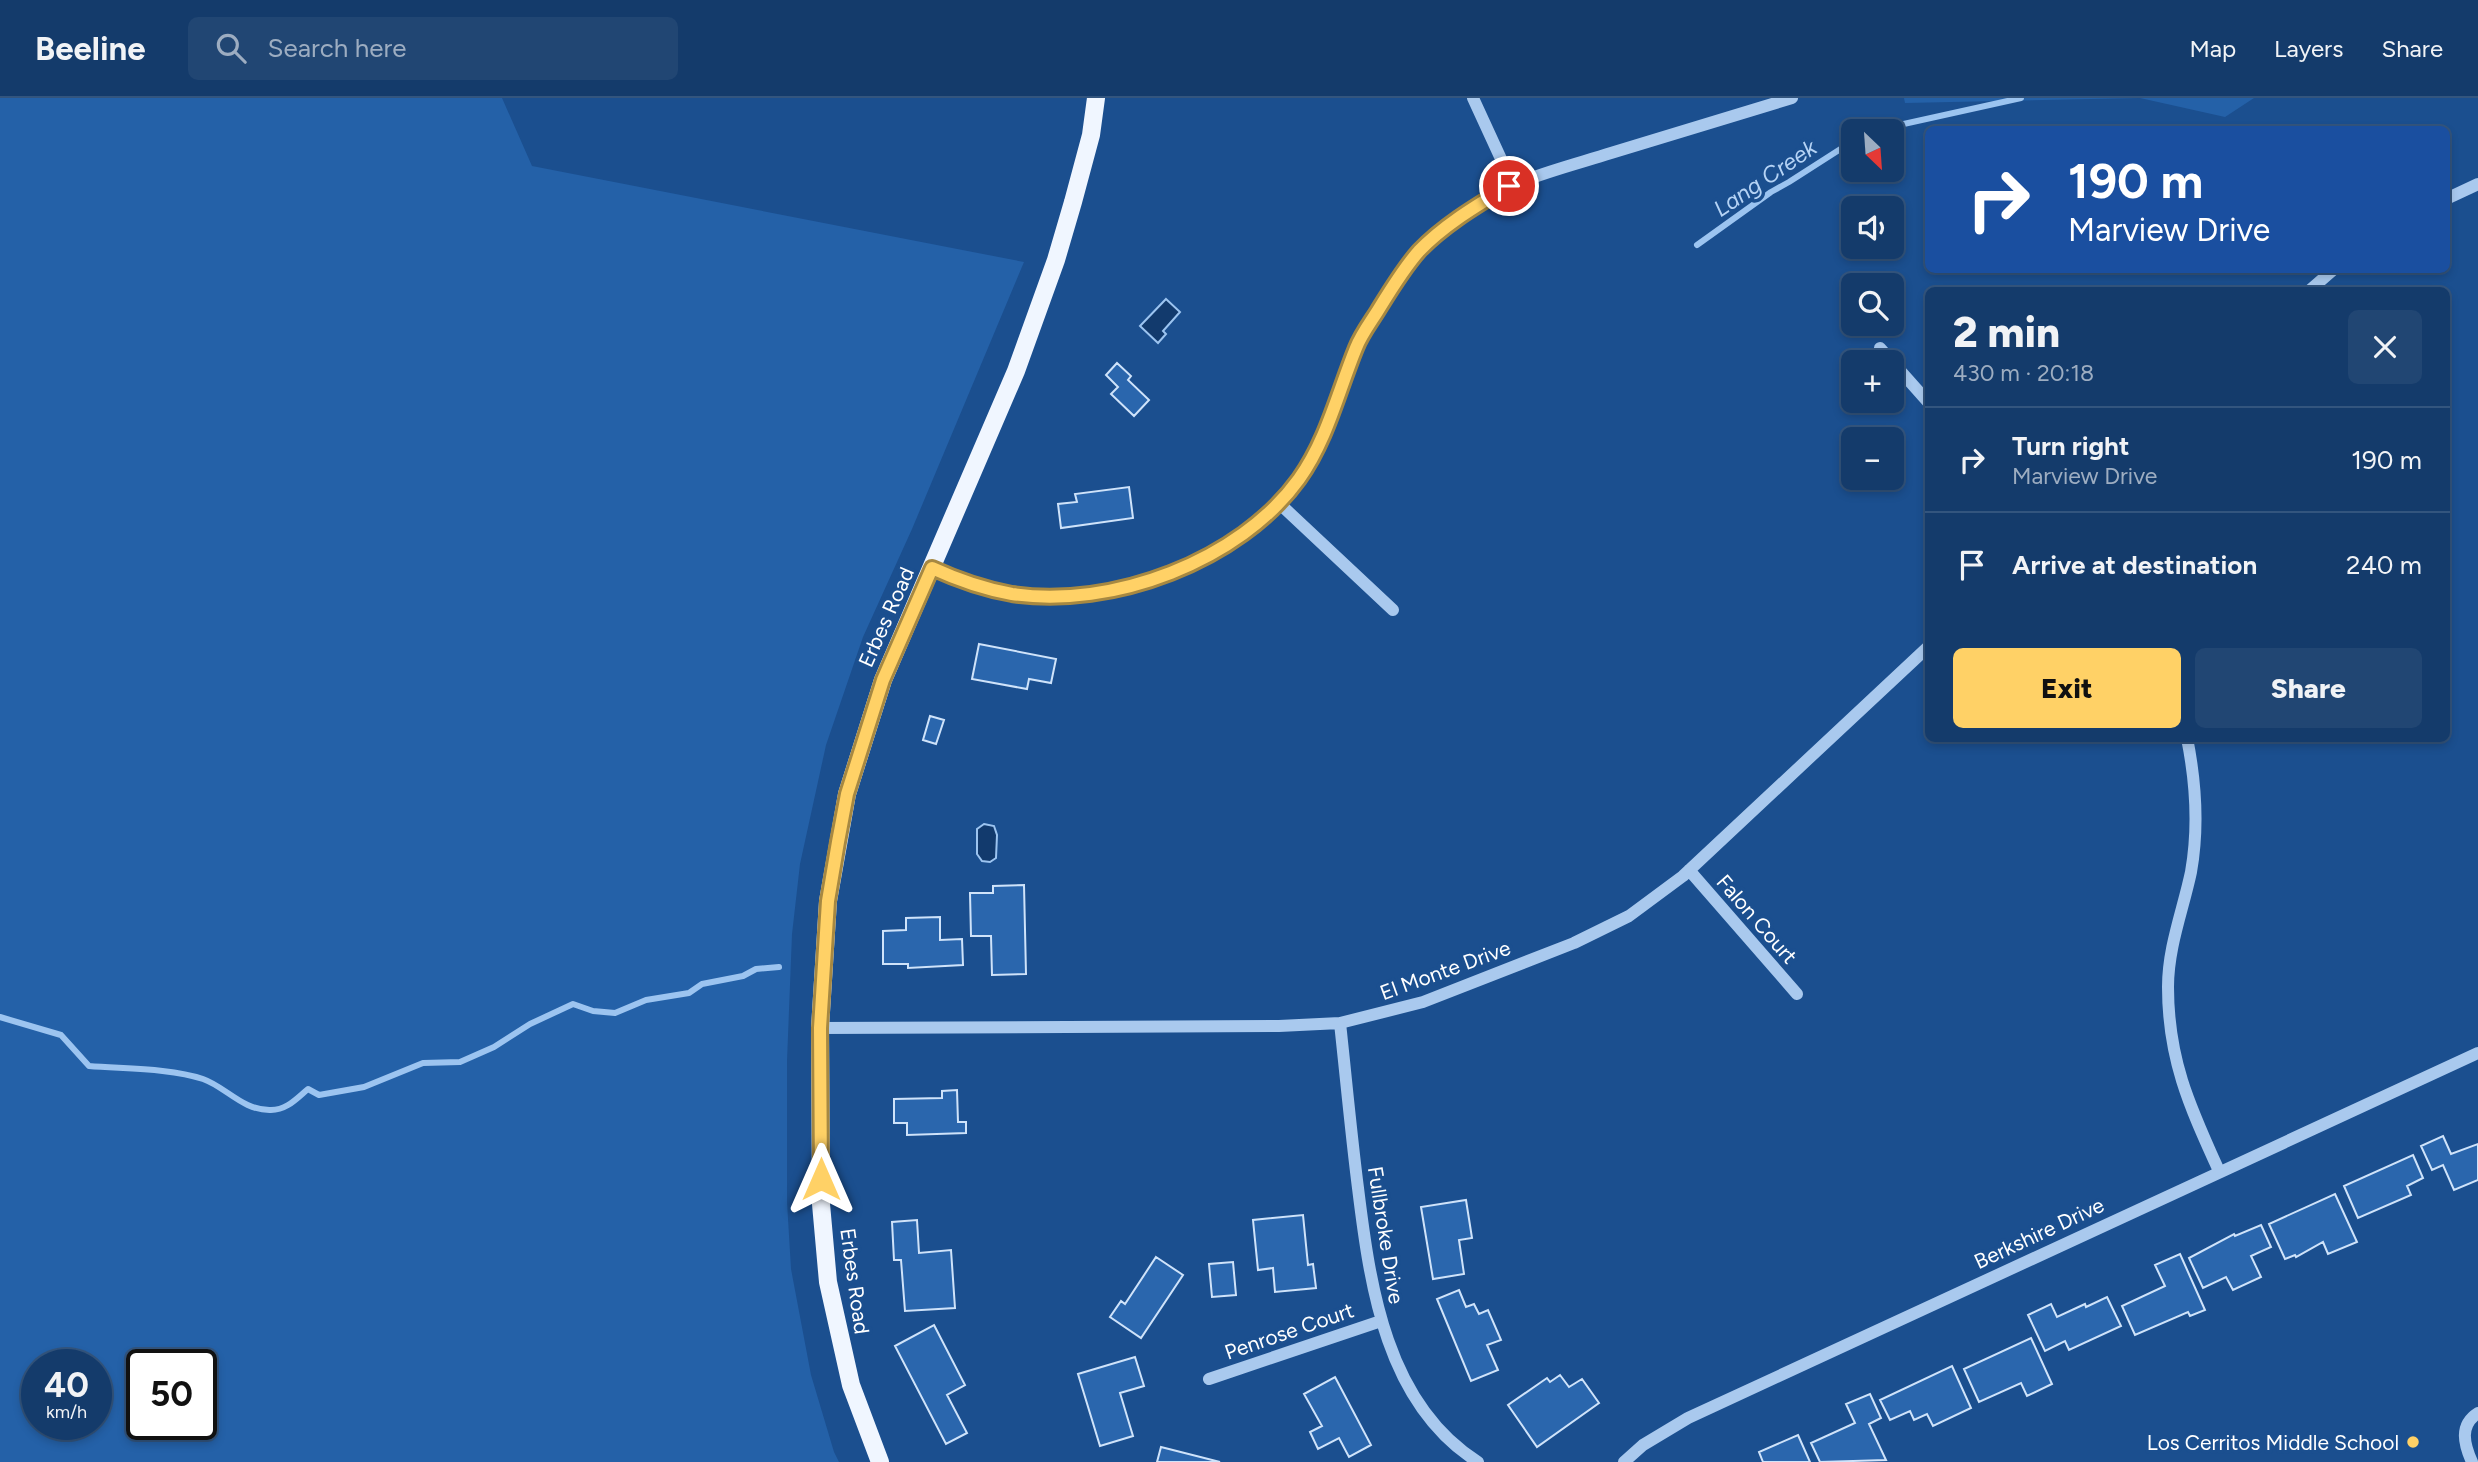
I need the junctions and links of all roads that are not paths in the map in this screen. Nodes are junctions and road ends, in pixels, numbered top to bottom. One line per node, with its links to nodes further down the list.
1 (1096, 98): 12 (main road, Erbes Road)
2 (1473, 98): 5 (street)
3 (1792, 98): 5 (street)
4 (2478, 184): 6 (street)
5 (1513, 185): 11 (street)
6 (2450, 196)
7 (2330, 273): 8 (street)
8 (2313, 287)
9 (1880, 348): 10 (street)
10 (1925, 398)
11 (1280, 504): 12 (street); 13 (street)
12 (932, 568): 19 (main road, Erbes Road)
13 (1393, 610)
14 (1925, 650): 16 (street, El Monte Drive)
15 (2188, 742): 21 (street)
16 (1689, 870): 17 (street, Falon Court); 18 (street, El Monte Drive)
17 (1797, 994)
18 (1340, 1023): 19 (street, El Monte Drive); 22 (street, Fullbroke Drive)
19 (820, 1028): 25 (main road, Erbes Road)
20 (2478, 1053): 21 (street, Berkshire Drive)
21 (2219, 1171): 27 (street, Berkshire Drive)
22 (1381, 1321): 23 (street, Penrose Court); 26 (street, Fullbroke Drive)
23 (1209, 1379)
24 (2478, 1413): 28 (street)
25 (880, 1462)
26 (1478, 1462)
27 (1624, 1462)
28 (2472, 1462)

